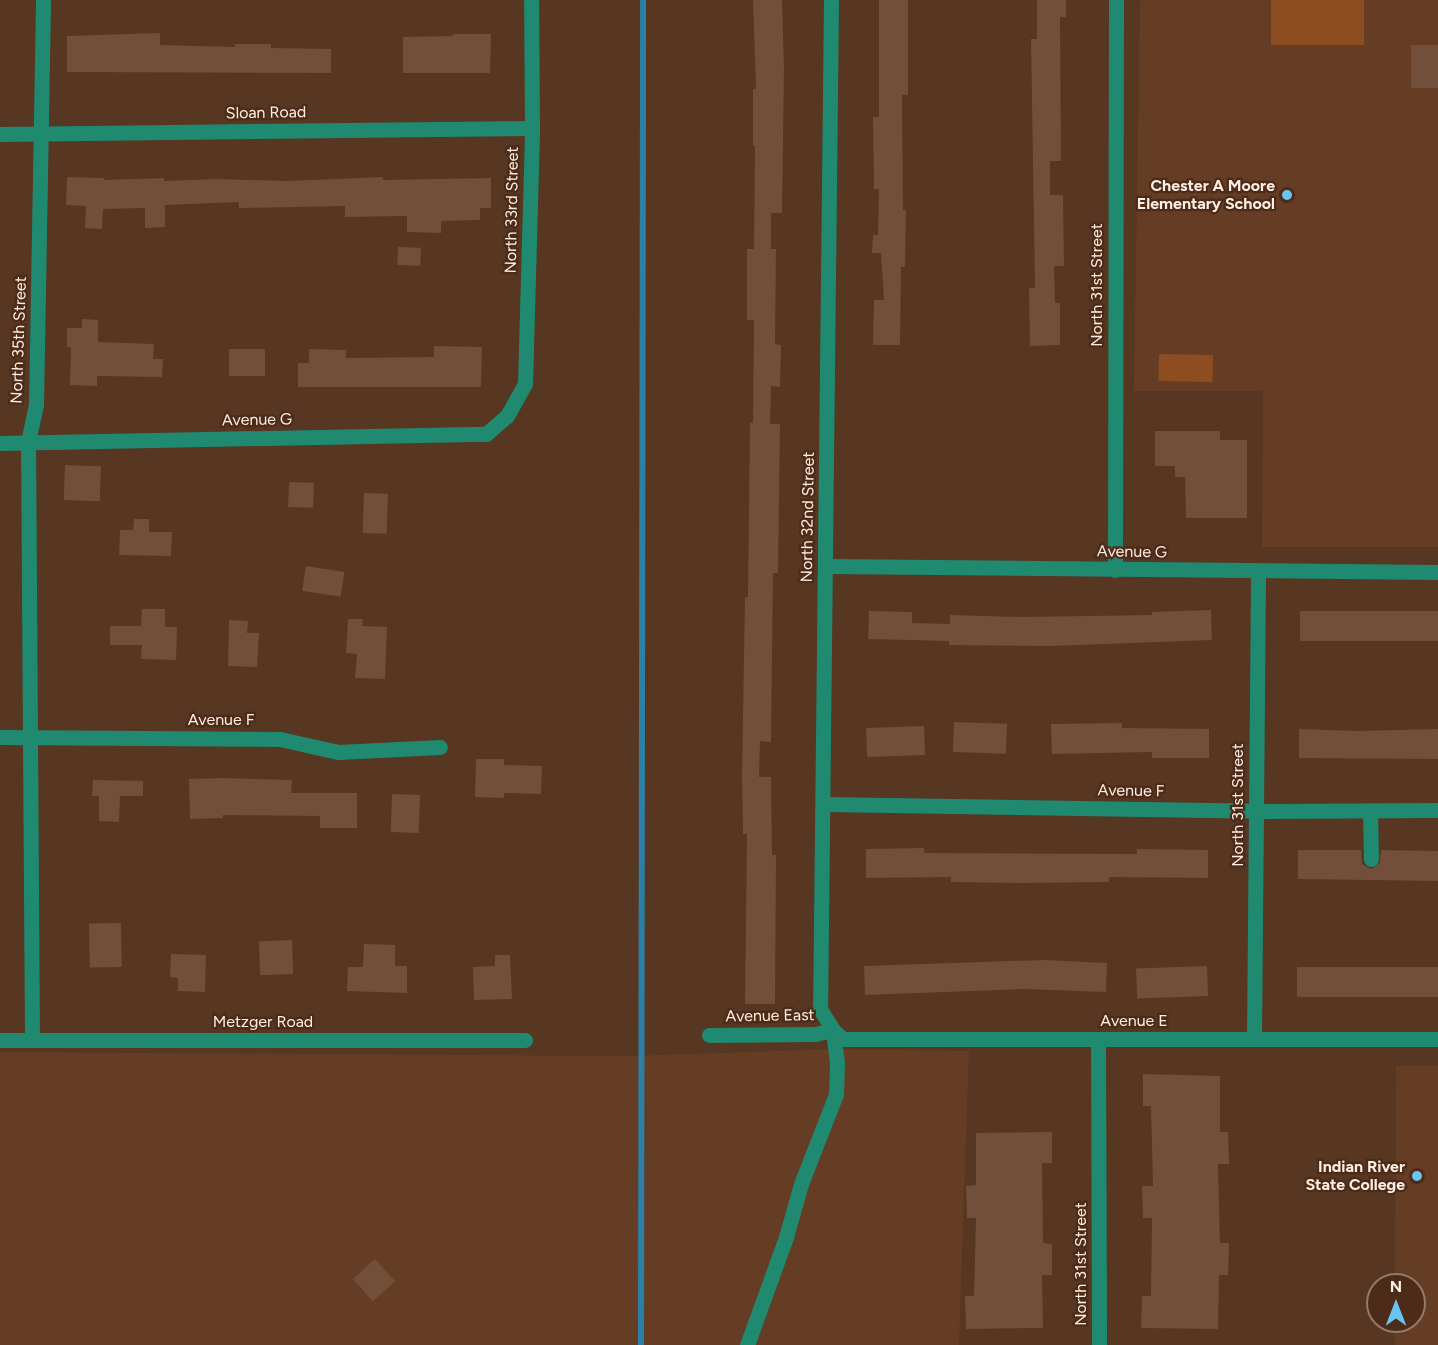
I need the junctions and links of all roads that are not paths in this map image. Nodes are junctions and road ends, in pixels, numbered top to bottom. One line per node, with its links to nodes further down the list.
1 (43, 0): 7 (street, North 35th Street)
2 (531, 0): 5 (street, North 33rd Street)
3 (831, 0): 11 (street, North 32nd Street)
4 (1116, 0): 12 (street, North 31st Street)
5 (532, 128): 7 (street, Sloan Road); 8 (street, North 33rd Street)
6 (0, 134): 7 (street, Sloan Road)
7 (41, 134): 9 (street, North 35th Street)
8 (507, 416): 9 (street, Avenue G)
9 (28, 442): 10 (street, Avenue G); 16 (street, North 35th Street)
10 (0, 443)
11 (826, 566): 12 (street, Avenue G); 18 (street, North 32nd Street)
12 (1114, 570): 13 (street, Avenue G)
13 (1258, 572): 14 (street, Avenue G); 20 (street, North 31st Street)
14 (1438, 572)
15 (0, 737): 16 (street, Avenue F)
16 (29, 737): 17 (street, Avenue F); 29 (street, North 35th Street)
17 (440, 747)
18 (824, 804): 20 (street, Avenue F); 23 (street, North 32nd Street)
19 (1438, 810): 21 (street, Avenue F)
20 (1256, 811): 21 (street, Avenue F); 26 (street, North 31st Street)
21 (1370, 811): 22 (street)
22 (1371, 859)
23 (832, 1030): 24 (street, Avenue East); 25 (street, Avenue E); 31 (street, North 32nd Street)
24 (709, 1035)
25 (1098, 1039): 26 (street, Avenue E); 32 (street, North 31st Street)
26 (1254, 1039): 27 (street, Avenue E)
27 (1438, 1039)
28 (0, 1040): 29 (street, Metzger Road)
29 (32, 1040): 30 (street, Metzger Road)
30 (525, 1040)
31 (747, 1345)
32 (1099, 1345)

